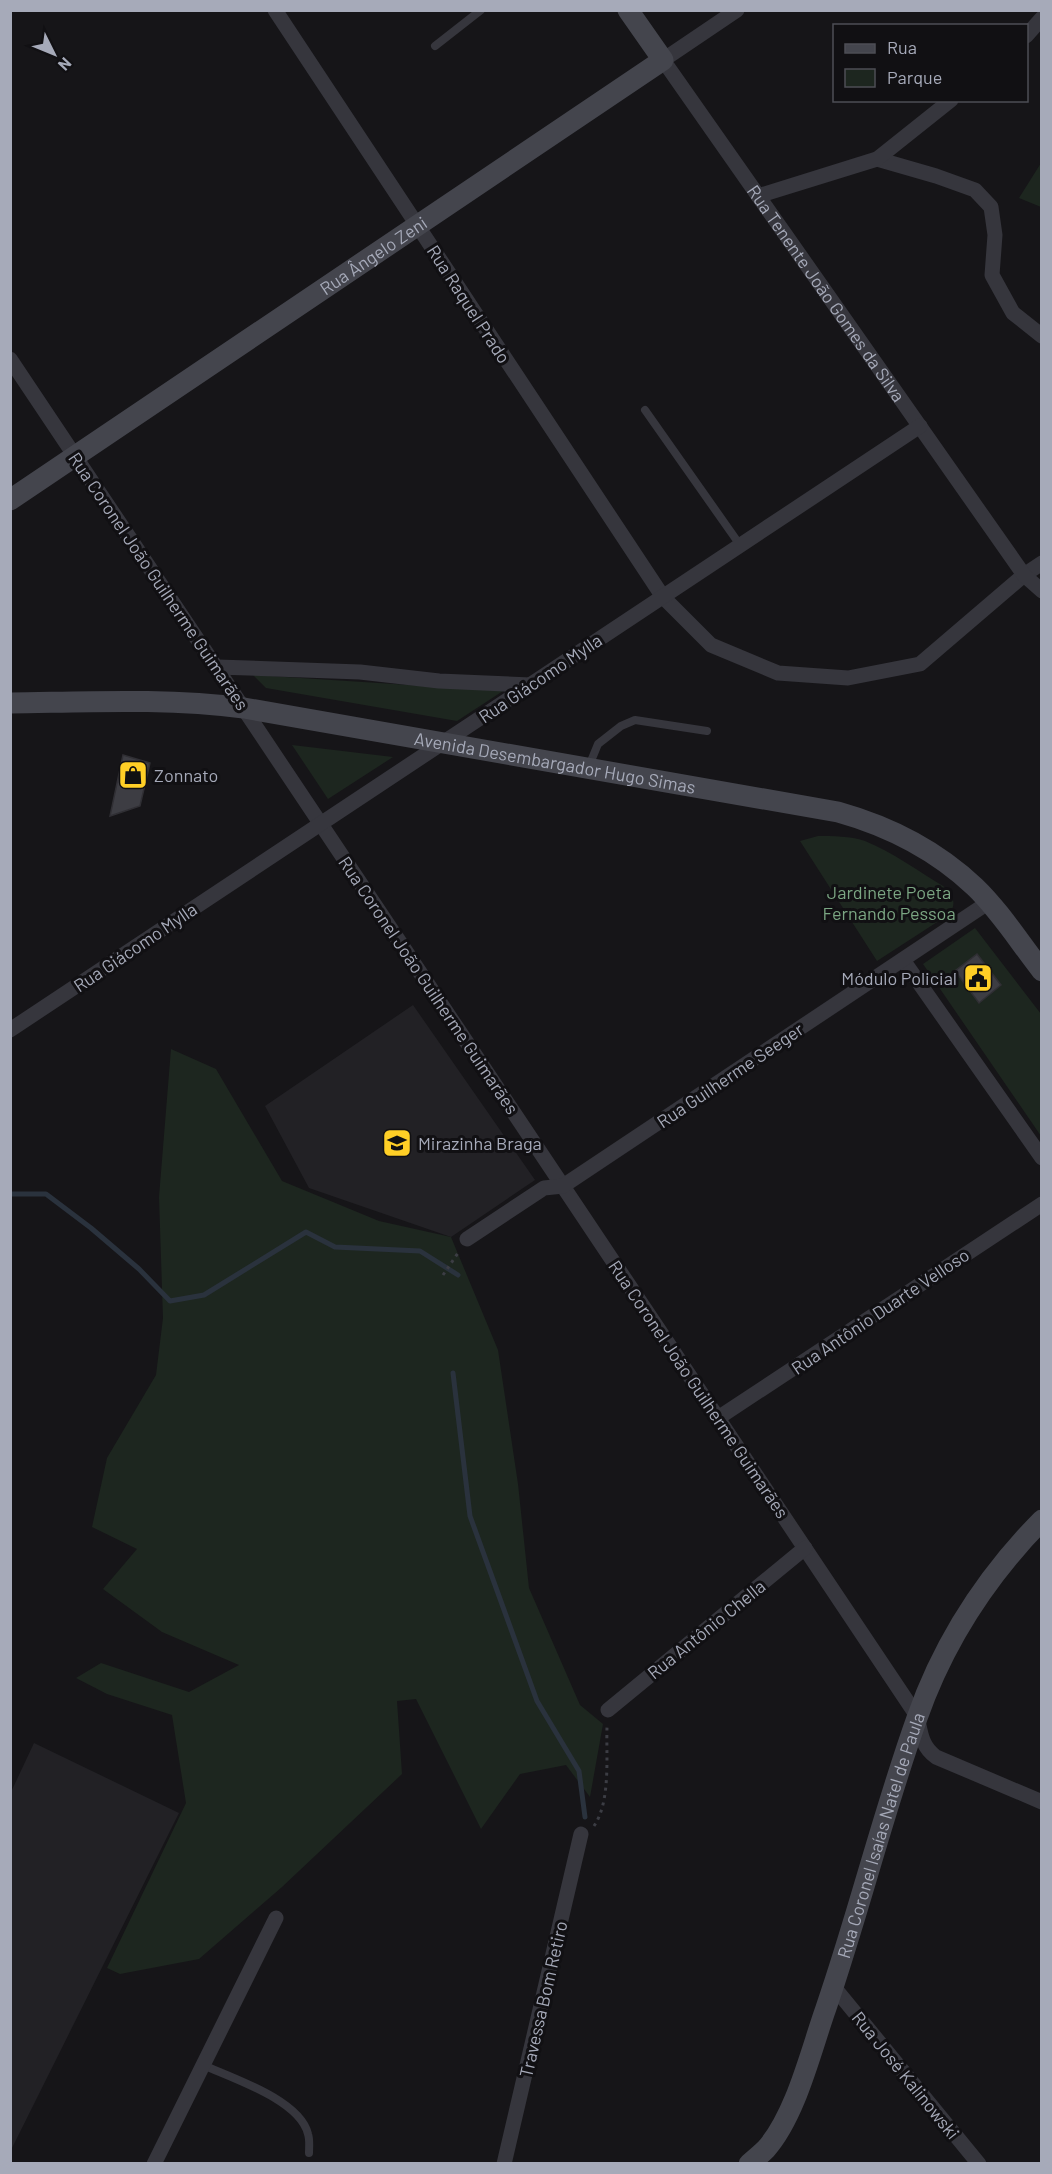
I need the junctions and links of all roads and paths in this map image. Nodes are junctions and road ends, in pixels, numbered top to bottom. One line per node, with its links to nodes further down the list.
1 (275, 10): 12 (street, Rua Raquel Prado)
2 (481, 10): 7 (lane)
3 (628, 10): 8 (street, Rua Tenente João Gomes da Silva)
4 (737, 10): 8 (street, Rua Ângelo Zeni)
5 (1041, 18): 6 (street)
6 (1028, 34)
7 (435, 46)
8 (663, 60): 11 (street, Rua Tenente João Gomes da Silva); 12 (street, Rua Ângelo Zeni)
9 (948, 102): 10 (street)
10 (877, 159): 11 (street); 13 (street)
11 (758, 196): 16 (street, Rua Tenente João Gomes da Silva)
12 (418, 226): 17 (street, Rua Ângelo Zeni); 23 (street, Rua Raquel Prado)
13 (1041, 336)
14 (10, 359): 17 (street, Rua Coronel João Guilherme Guimarães)
15 (645, 410): 19 (lane)
16 (920, 426): 19 (street, Rua Giácomo Mylla); 21 (street, Rua Tenente João Gomes da Silva)
17 (75, 456): 18 (street, Rua Ângelo Zeni); 24 (street, Rua Coronel João Guilherme Guimarães)
18 (10, 500)
19 (740, 545): 23 (street, Rua Giácomo Mylla)
20 (1041, 563): 21 (street, Rua Raquel Prado)
21 (1024, 575): 22 (street, Rua Tenente João Gomes da Silva); 23 (street, Rua Raquel Prado)
22 (1041, 591)
23 (663, 597): 25 (street, Rua Giácomo Mylla)
24 (217, 667): 25 (street); 27 (street, Rua Coronel João Guilherme Guimarães)
25 (530, 685): 29 (street, Rua Giácomo Mylla)
26 (10, 703): 27 (street, Avenida Desembargador Hugo Simas)
27 (244, 708): 29 (street, Avenida Desembargador Hugo Simas); 31 (street, Rua Coronel João Guilherme Guimarães)
28 (708, 732): 30 (lane)
29 (444, 741): 30 (street, Avenida Desembargador Hugo Simas); 31 (street, Rua Giácomo Mylla)
30 (589, 767): 32 (street, Avenida Desembargador Hugo Simas)
31 (321, 824): 35 (street, Rua Giácomo Mylla); 37 (street, Rua Coronel João Guilherme Guimarães)
32 (989, 903): 33 (street, Rua Guilherme Seeger); 34 (street, Avenida Desembargador Hugo Simas)
33 (903, 960): 36 (street); 37 (street, Rua Guilherme Seeger)
34 (1041, 971)
35 (10, 1030)
36 (1041, 1158)
37 (563, 1186): 39 (street, Rua Guilherme Seeger); 41 (street, Rua Coronel João Guilherme Guimarães)
38 (1041, 1204): 41 (street, Rua Antônio Duarte Velloso)
39 (467, 1239): 40 (path)
40 (443, 1275)
41 (718, 1418): 43 (street, Rua Coronel João Guilherme Guimarães)
42 (1041, 1520): 45 (street, Rua Coronel Isaías Natel de Paula)
43 (805, 1548): 44 (street, Rua Antônio Chella); 45 (street, Rua Coronel João Guilherme Guimarães)
44 (608, 1710): 47 (path)
45 (917, 1716): 46 (street, Rua Coronel João Guilherme Guimarães); 49 (street, Rua Coronel Isaías Natel de Paula)
46 (1041, 1802)
47 (581, 1834): 53 (street, Travessa Bom Retiro)
48 (276, 1918): 50 (street)
49 (833, 1986): 54 (street, Rua Coronel Isaías Natel de Paula); 55 (street, Rua José Kalinowski)
50 (203, 2065): 51 (lane); 52 (street)
51 (309, 2153)
52 (154, 2163)
53 (504, 2163)
54 (749, 2163)
55 (979, 2163)

